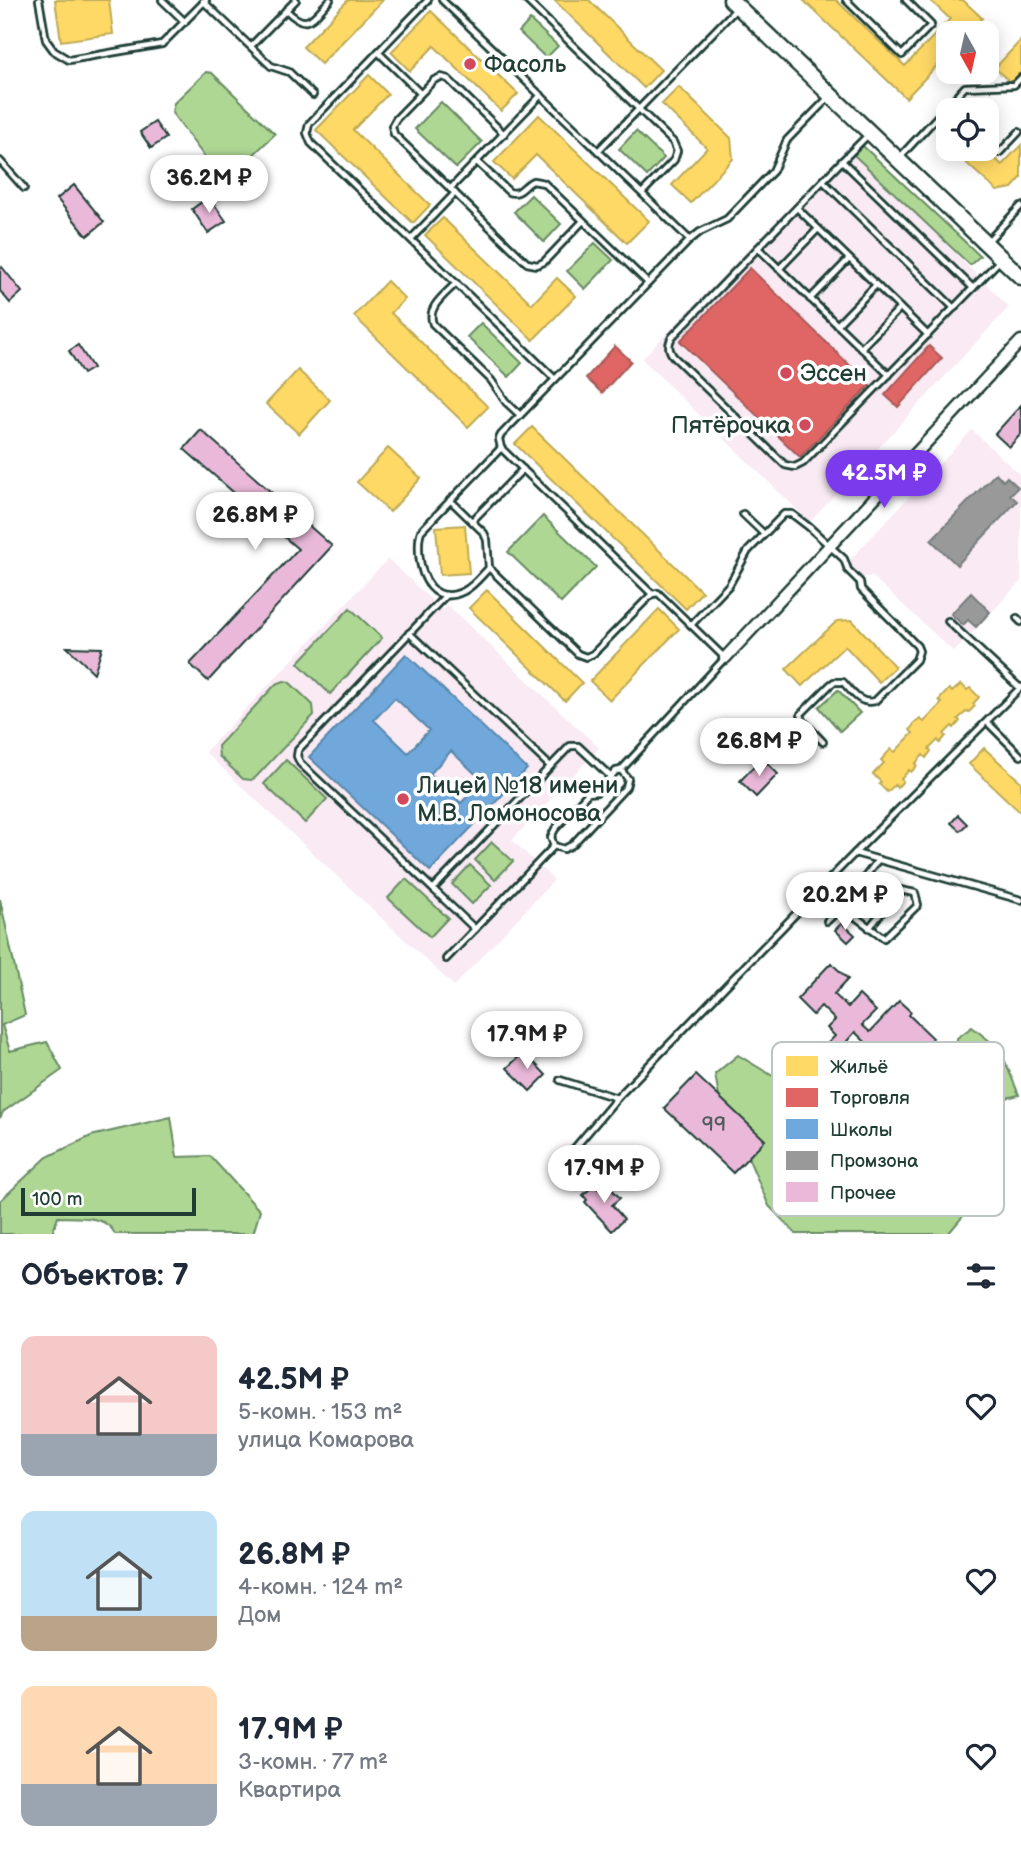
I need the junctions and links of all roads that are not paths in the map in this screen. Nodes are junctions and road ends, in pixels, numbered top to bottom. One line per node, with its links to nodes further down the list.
1 (39, 0): 13 (lane)
2 (162, 0): 13 (lane)
3 (296, 0): 12 (lane)
4 (330, 0): 12 (lane)
5 (428, 0): 15 (lane)
6 (442, 0): 19 (lane)
7 (526, 0): 22 (lane)
8 (846, 0): 9 (lane)
9 (906, 0)
10 (205, 1): 13 (lane); 14 (lane)
11 (735, 3): 20 (street); 22 (lane)
12 (286, 10): 14 (lane)
13 (185, 22)
14 (251, 46): 18 (lane)
15 (378, 52): 17 (lane); 42 (lane)
16 (1021, 78): 21 (lane)
17 (421, 93): 26 (lane); 35 (lane)
18 (313, 95)
19 (541, 95): 26 (lane); 27 (lane)
20 (831, 95): 24 (street); 43 (lane)
21 (955, 98)
22 (639, 109): 27 (lane); 36 (lane)
23 (936, 118): 29 (lane)
24 (870, 132): 29 (street); 30 (lane)
25 (1019, 132): 28 (lane)
26 (504, 134): 32 (lane)
27 (598, 150): 36 (lane)
28 (999, 153)
29 (898, 159): 44 (street)
30 (842, 161): 33 (lane); 53 (lane)
31 (0, 162): 34 (lane)
32 (477, 162): 35 (lane); 40 (lane)
33 (823, 181): 39 (lane); 56 (lane)
34 (24, 188)
35 (450, 189): 37 (lane)
36 (642, 193): 43 (lane)
37 (455, 194): 40 (lane); 42 (lane)
38 (1021, 206): 44 (lane)
39 (797, 208): 41 (lane); 45 (lane)
40 (583, 221): 51 (lane)
41 (818, 229): 46 (lane); 48 (lane)
42 (411, 239): 50 (lane)
43 (690, 240): 51 (lane)
44 (986, 243): 47 (street)
45 (758, 248): 48 (lane); 61 (lane)
46 (849, 259): 52 (lane); 54 (lane)
47 (1002, 259): 49 (street); 53 (lane)
48 (779, 269): 54 (lane)
49 (1021, 277)
50 (456, 284): 62 (lane); 63 (lane)
51 (648, 284): 62 (lane)
52 (876, 285): 55 (lane); 57 (lane)
53 (973, 288): 56 (lane)
54 (810, 299): 57 (lane)
55 (900, 308): 58 (lane); 60 (lane)
56 (954, 308): 58 (lane)
57 (837, 325): 60 (lane)
58 (928, 335): 61 (lane)
59 (1021, 341): 70 (street)
60 (860, 348): 61 (lane)
61 (889, 375)
62 (555, 379): 63 (lane)
63 (520, 415): 64 (lane)
64 (501, 447): 65 (lane); 66 (lane)
65 (523, 469): 68 (lane); 73 (lane)
66 (450, 499): 68 (lane); 72 (lane)
67 (743, 514): 69 (lane)
68 (472, 521): 71 (lane)
69 (764, 534): 70 (lane); 75 (lane)
70 (831, 546): 77 (street); 80 (lane)
71 (489, 568): 72 (lane); 73 (lane)
72 (446, 594): 76 (lane)
73 (652, 594): 75 (lane)
74 (948, 621): 78 (lane)
75 (691, 625): 77 (lane)
76 (409, 633): 82 (lane); 88 (lane)
77 (725, 658): 83 (lane)
78 (1021, 688): 79 (lane)
79 (987, 722): 81 (lane); 86 (lane)
80 (823, 742)
81 (1021, 756)
82 (550, 766): 84 (lane); 88 (lane)
83 (621, 770): 84 (lane); 85 (lane)
84 (611, 777): 85 (lane)
85 (554, 846): 93 (lane)
86 (855, 853): 87 (lane); 96 (lane)
87 (878, 860): 89 (lane); 90 (lane)
88 (433, 889): 93 (lane)
89 (1021, 900)
90 (842, 907): 91 (lane); 92 (lane)
91 (827, 921)
92 (869, 928): 92 (lane)
93 (475, 929): 94 (lane)
94 (446, 959)
95 (560, 1080): 96 (lane)
96 (617, 1098): 97 (lane)
97 (573, 1150)

